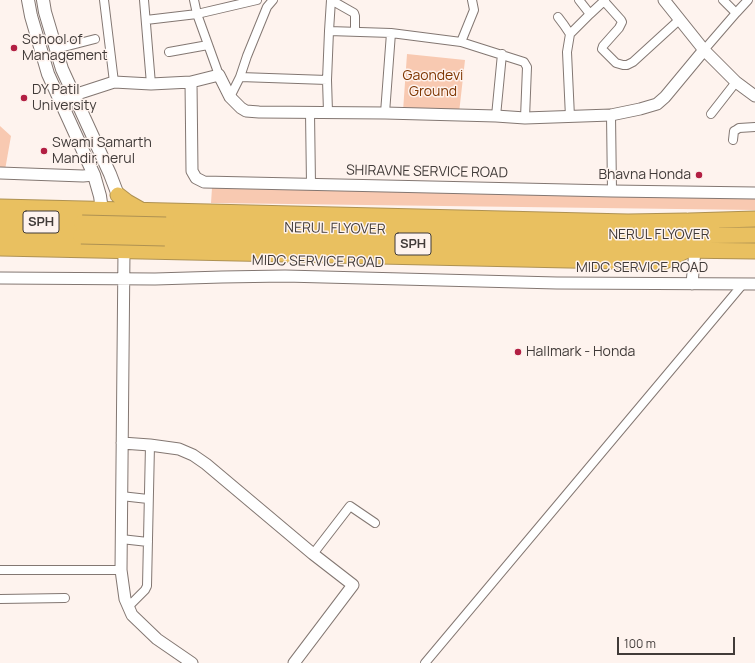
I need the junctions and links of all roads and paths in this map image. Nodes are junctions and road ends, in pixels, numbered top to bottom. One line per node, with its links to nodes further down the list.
1 (28, 0): 43 (main road)
2 (43, 0): 29 (main road)
3 (104, 0): 36 (street)
4 (144, 0): 20 (street)
5 (194, 0): 17 (street)
6 (257, 0): 15 (street); 17 (street)
7 (273, 0): 15 (street)
8 (331, 0): 22 (street); 23 (street)
9 (472, 0): 27 (street)
10 (579, 0): 18 (street)
11 (664, 0): 21 (street)
12 (723, 0): 16 (street)
13 (748, 0): 16 (street)
14 (605, 1): 18 (street); 21 (street)
15 (267, 7): 34 (street)
16 (736, 13): 30 (street)
17 (197, 14): 20 (street); 28 (street)
18 (590, 14): 25 (street)
19 (558, 17): 25 (street)
20 (146, 20): 39 (street)
21 (679, 20): 30 (street)
22 (329, 32): 23 (street); 35 (street)
23 (356, 32): 24 (street)
24 (391, 33): 27 (street); 46 (street)
25 (570, 34): 50 (street)
26 (96, 39): 29 (street)
27 (461, 42): 32 (street)
28 (208, 45): 31 (street); 33 (street)
29 (56, 49): 40 (main road)
30 (704, 50): 38 (street); 48 (street)
31 (168, 52)
32 (502, 54): 49 (street); 51 (street)
33 (219, 75): 37 (street); 42 (street)
34 (240, 77): 35 (street); 42 (street)
35 (327, 80): 44 (street)
36 (114, 82): 39 (street); 40 (street)
37 (191, 82): 39 (street); 56 (street, SHIRAVNE SERVICE ROAD)
38 (736, 82): 41 (street); 47 (street)
39 (151, 84)
40 (74, 95): 43 (street); 59 (main road)
41 (755, 96)
42 (230, 97): 45 (street)
43 (62, 104): 55 (main road)
44 (328, 112): 45 (street); 46 (street)
45 (310, 113): 56 (street)
46 (385, 113): 49 (street)
47 (711, 114)
48 (611, 115): 50 (street); 57 (street)
49 (496, 116): 51 (street)
50 (570, 117): 51 (street)
51 (525, 118)
52 (755, 127): 53 (street)
53 (733, 140)
54 (0, 173): 55 (street)
55 (94, 175): 60 (main road)
56 (311, 184): 57 (street, SHIRAVNE SERVICE ROAD)
57 (612, 191): 58 (street, SHIRAVNE SERVICE ROAD)
58 (755, 193)
59 (118, 195): 62 (highway)
60 (105, 204): 62 (highway); 66 (highway); 73 (main road)
61 (0, 207): 66 (highway)
62 (135, 210): 65 (highway); 73 (main road)
63 (755, 219): 65 (highway)
64 (0, 221): 66 (highway, NERUL FLYOVER / SPH)
65 (686, 221): 69 (highway)
66 (82, 222): 67 (highway, NERUL FLYOVER / SPH, bridge); 68 (highway, NERUL FLYOVER / SPH)
67 (166, 231): 69 (highway, NERUL FLYOVER / SPH); 72 (highway, NERUL FLYOVER / SPH)
68 (0, 234)
69 (717, 235): 70 (highway, SPH)
70 (755, 235)
71 (0, 248): 73 (highway)
72 (691, 250): 73 (highway); 74 (highway, SPH); 77 (street)
73 (123, 251): 76 (street)
74 (755, 251)
75 (0, 278): 76 (street, MIDC SERVICE ROAD)
76 (124, 279): 77 (street, MIDC SERVICE ROAD); 80 (street)
77 (692, 284): 78 (street, MIDC SERVICE ROAD)
78 (743, 284): 79 (street, MIDC SERVICE ROAD); 95 (street)
79 (755, 284)
80 (122, 443): 81 (street); 82 (street)
81 (150, 445): 83 (street); 87 (street)
82 (121, 496): 83 (street); 85 (street)
83 (148, 499): 86 (street)
84 (376, 523): 87 (street)
85 (121, 539): 86 (street); 89 (street)
86 (148, 542): 92 (street)
87 (313, 554): 94 (street)
88 (0, 570): 89 (street)
89 (121, 570): 92 (street)
90 (64, 598): 91 (street)
91 (0, 599)
92 (128, 607): 93 (street)
93 (192, 663)
94 (294, 663)
95 (425, 663)

